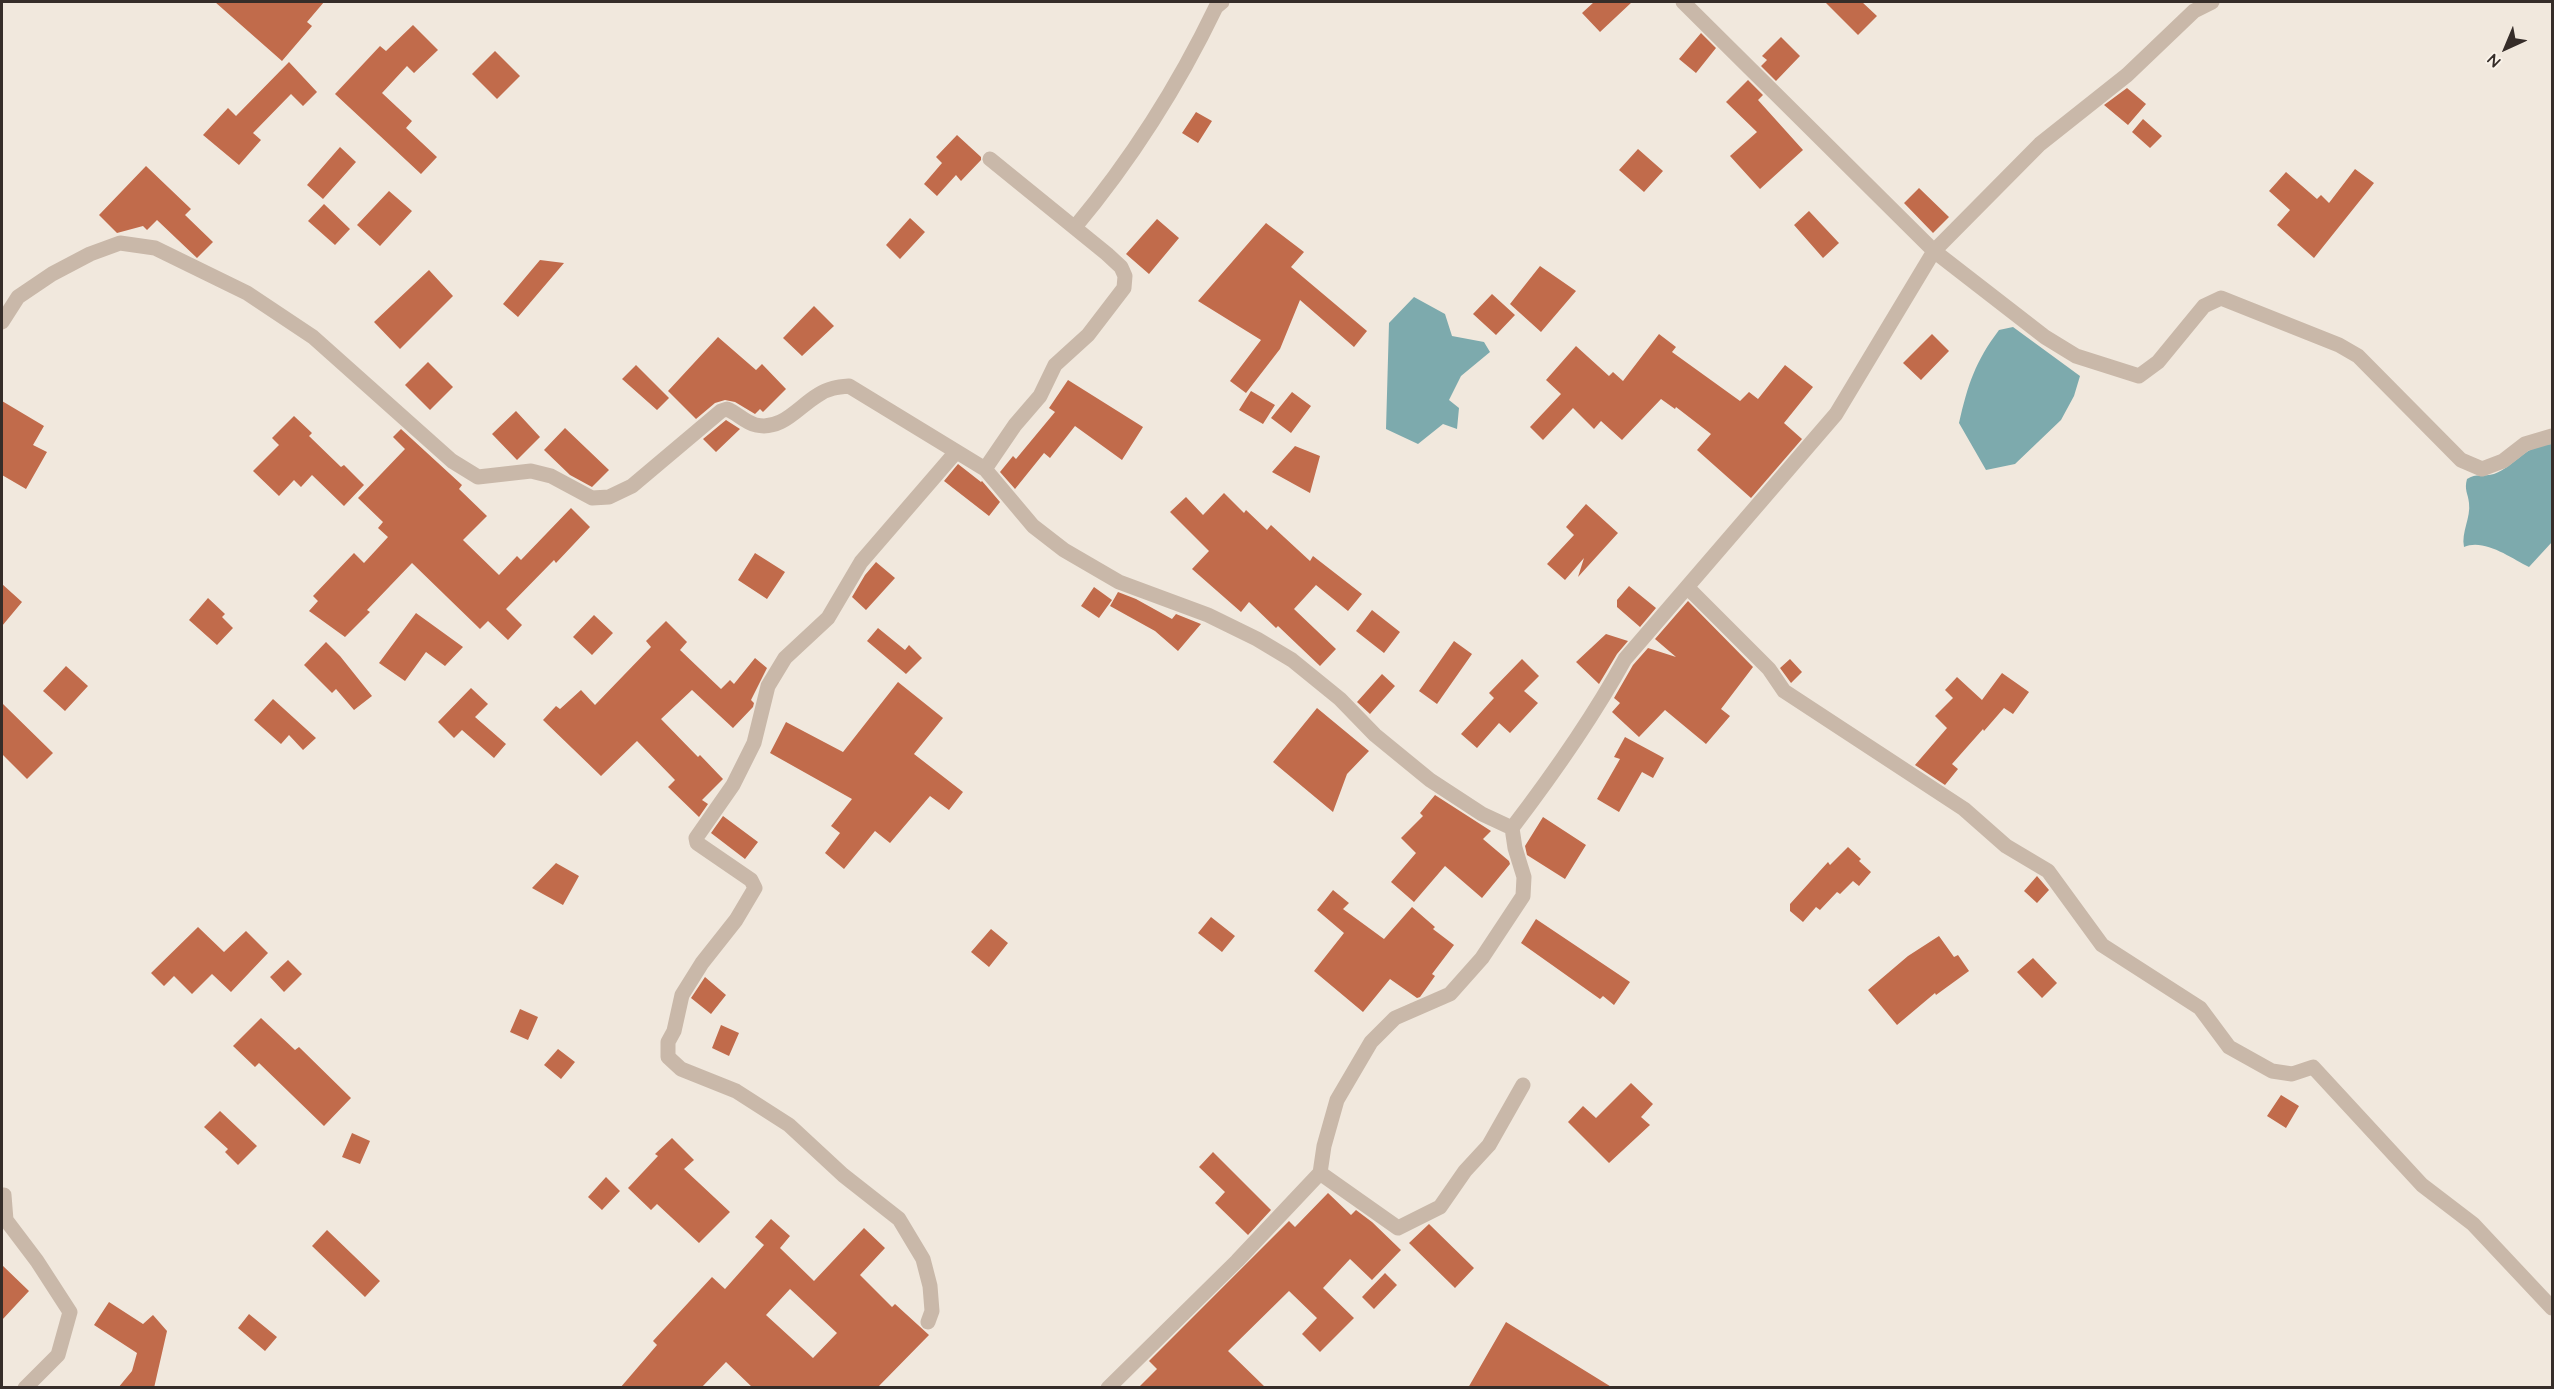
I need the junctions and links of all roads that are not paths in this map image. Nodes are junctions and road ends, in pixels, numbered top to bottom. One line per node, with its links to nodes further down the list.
1 (1222, 2): 5 (street)
2 (1683, 2): 6 (street)
3 (2212, 2): 6 (street)
4 (990, 159): 5 (street)
5 (1075, 227): 10 (street)
6 (1934, 251): 8 (street); 11 (street)
7 (2, 322): 9 (street)
8 (2553, 435)
9 (956, 452): 10 (street); 17 (street)
10 (985, 469): 12 (street)
11 (1687, 587): 12 (street); 16 (street)
12 (1512, 828): 14 (street)
13 (1523, 1085): 14 (street)
14 (1320, 1173): 19 (street)
15 (4, 1195): 18 (street)
16 (2553, 1308)
17 (928, 1322)
18 (26, 1388)
19 (1108, 1388)

